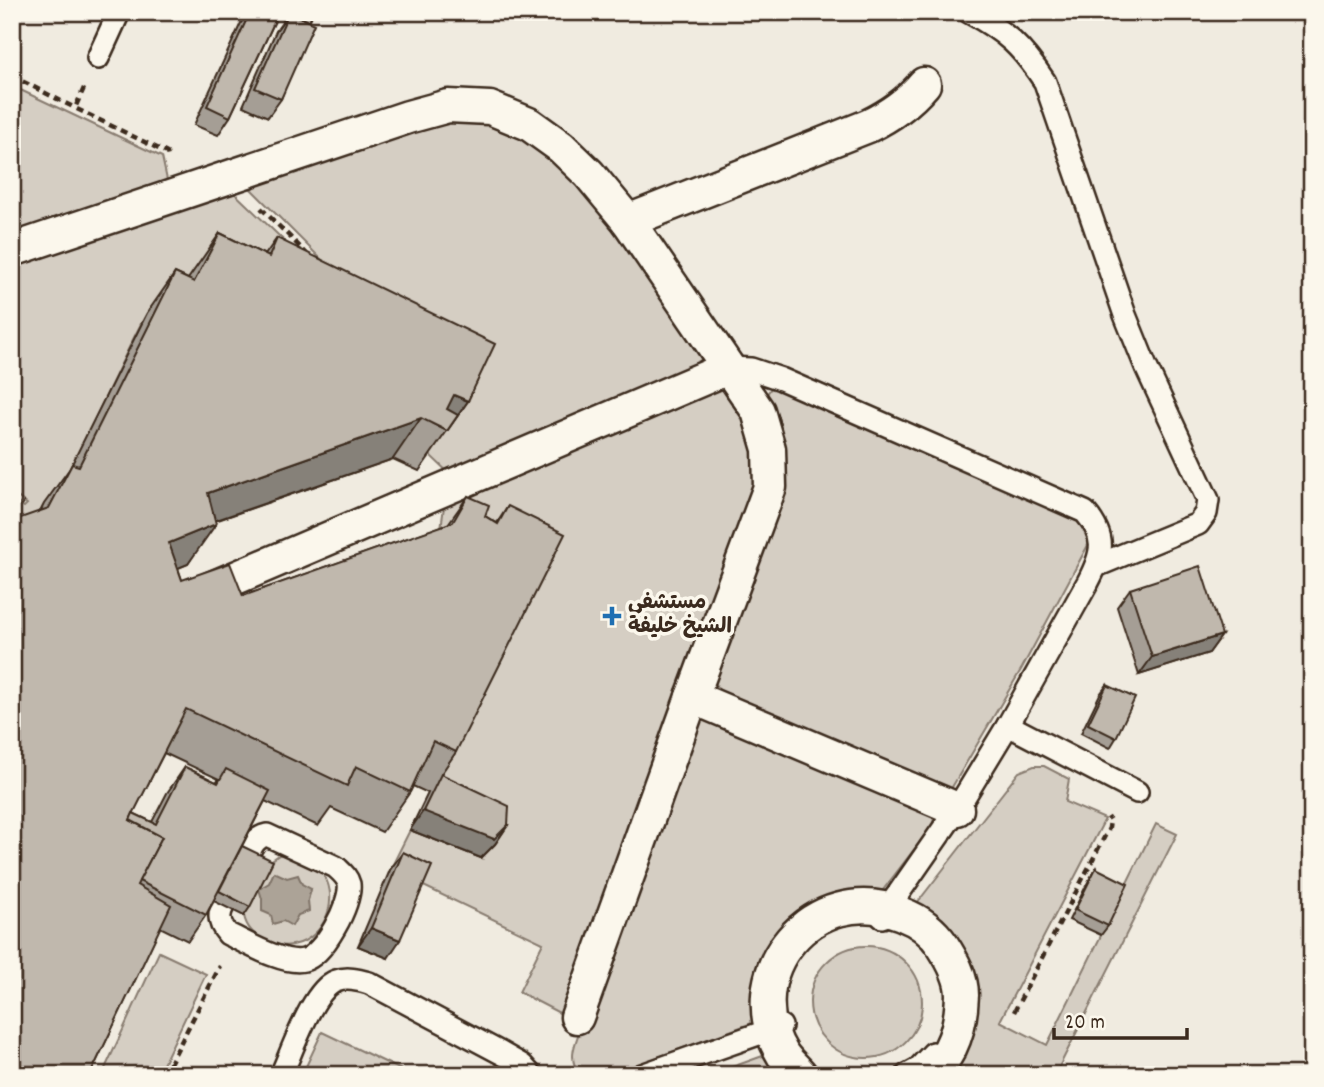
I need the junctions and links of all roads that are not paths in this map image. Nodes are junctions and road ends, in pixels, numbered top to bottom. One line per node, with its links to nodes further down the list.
1 (119, 12): 3 (lane)
2 (969, 12): 8 (lane)
3 (98, 58)
4 (924, 84): 5 (street)
5 (628, 221): 6 (street); 7 (street)
6 (12, 250)
7 (729, 368): 8 (lane); 9 (street); 10 (street)
8 (1096, 566): 11 (lane)
9 (198, 594)
10 (692, 696): 13 (street); 19 (street)
11 (1008, 725): 12 (lane); 13 (lane)
12 (1137, 792)
13 (957, 809): 16 (lane)
14 (245, 861): 17 (lane)
15 (223, 906): 17 (lane)
16 (885, 912): 20 (street); 26 (lane); 27 (street)
17 (316, 955): 18 (lane)
18 (334, 981): 21 (lane); 22 (lane)
19 (577, 1017)
20 (776, 1028): 23 (lane); 24 (street); 25 (lane)
21 (281, 1075)
22 (531, 1075)
23 (642, 1075)
24 (801, 1075)
25 (821, 1075)
26 (907, 1075)
27 (928, 1075)

